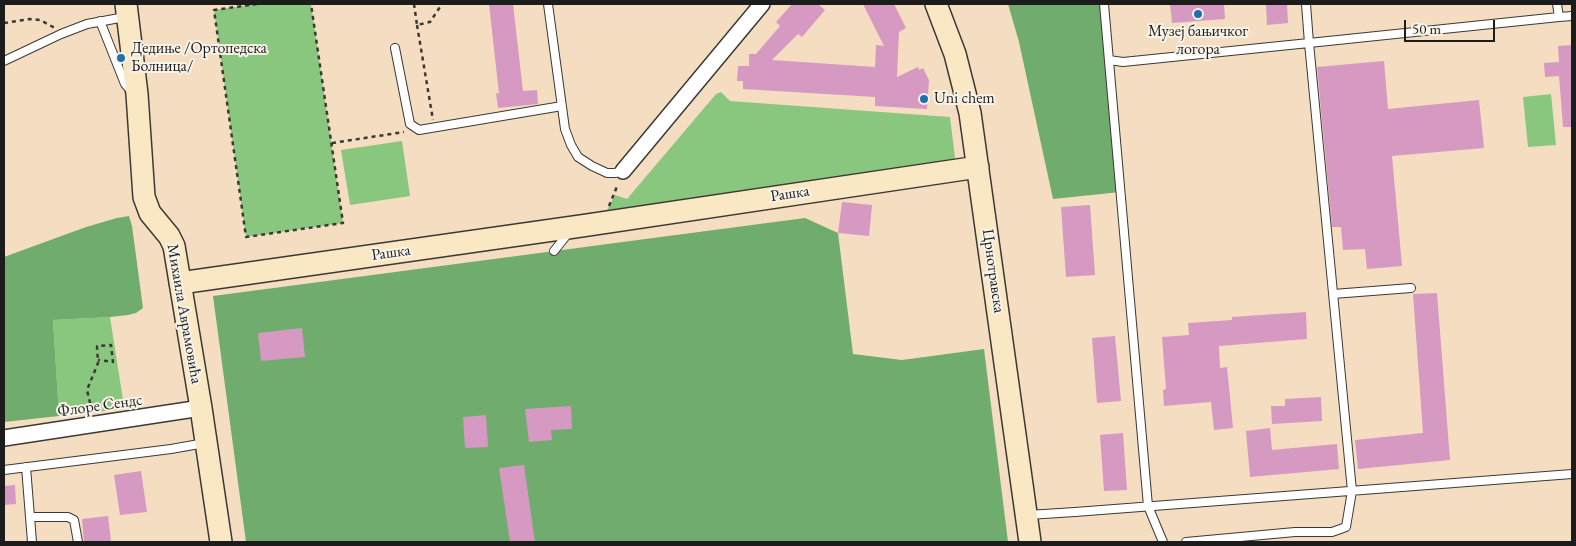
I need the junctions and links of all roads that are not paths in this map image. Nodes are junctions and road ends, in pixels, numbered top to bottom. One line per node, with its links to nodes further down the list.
1 (548, 4): 16 (lane)
2 (762, 4): 18 (street)
3 (936, 4): 17 (street, Црнотравска)
4 (1104, 4): 13 (lane)
5 (1306, 4): 11 (lane)
6 (1557, 4): 9 (lane)
7 (126, 10): 10 (lane); 15 (street, Михаила Аврамовића)
8 (1572, 16): 9 (lane)
9 (1559, 17): 11 (lane)
10 (100, 21): 14 (lane); 15 (lane)
11 (1309, 43): 13 (lane); 23 (lane)
12 (395, 48): 16 (lane)
13 (1109, 60): 31 (lane)
14 (4, 62)
15 (137, 94): 21 (street, Михаила Аврамовића)
16 (562, 106): 18 (lane)
17 (978, 167): 19 (street, Рашка); 32 (street, Црнотравска)
18 (623, 171)
19 (573, 227): 20 (lane); 21 (street, Рашка)
20 (554, 251)
21 (180, 283): 24 (street, Михаила Аврамовића)
22 (1411, 288): 23 (lane)
23 (1333, 294): 30 (lane)
24 (201, 408): 25 (street, Флоре Сендс); 26 (street, Михаила Аврамовића)
25 (4, 438)
26 (206, 443): 27 (lane); 36 (street, Михаила Аврамовића)
27 (26, 467): 28 (lane); 33 (lane)
28 (4, 470)
29 (1572, 474): 30 (lane)
30 (1352, 491): 31 (lane); 39 (lane)
31 (1148, 506): 32 (lane); 38 (lane)
32 (1026, 515): 37 (street, Црнотравска)
33 (30, 518): 34 (lane); 35 (lane)
34 (32, 542)
35 (78, 542)
36 (221, 542)
37 (1030, 542)
38 (1163, 542)
39 (1186, 542)

